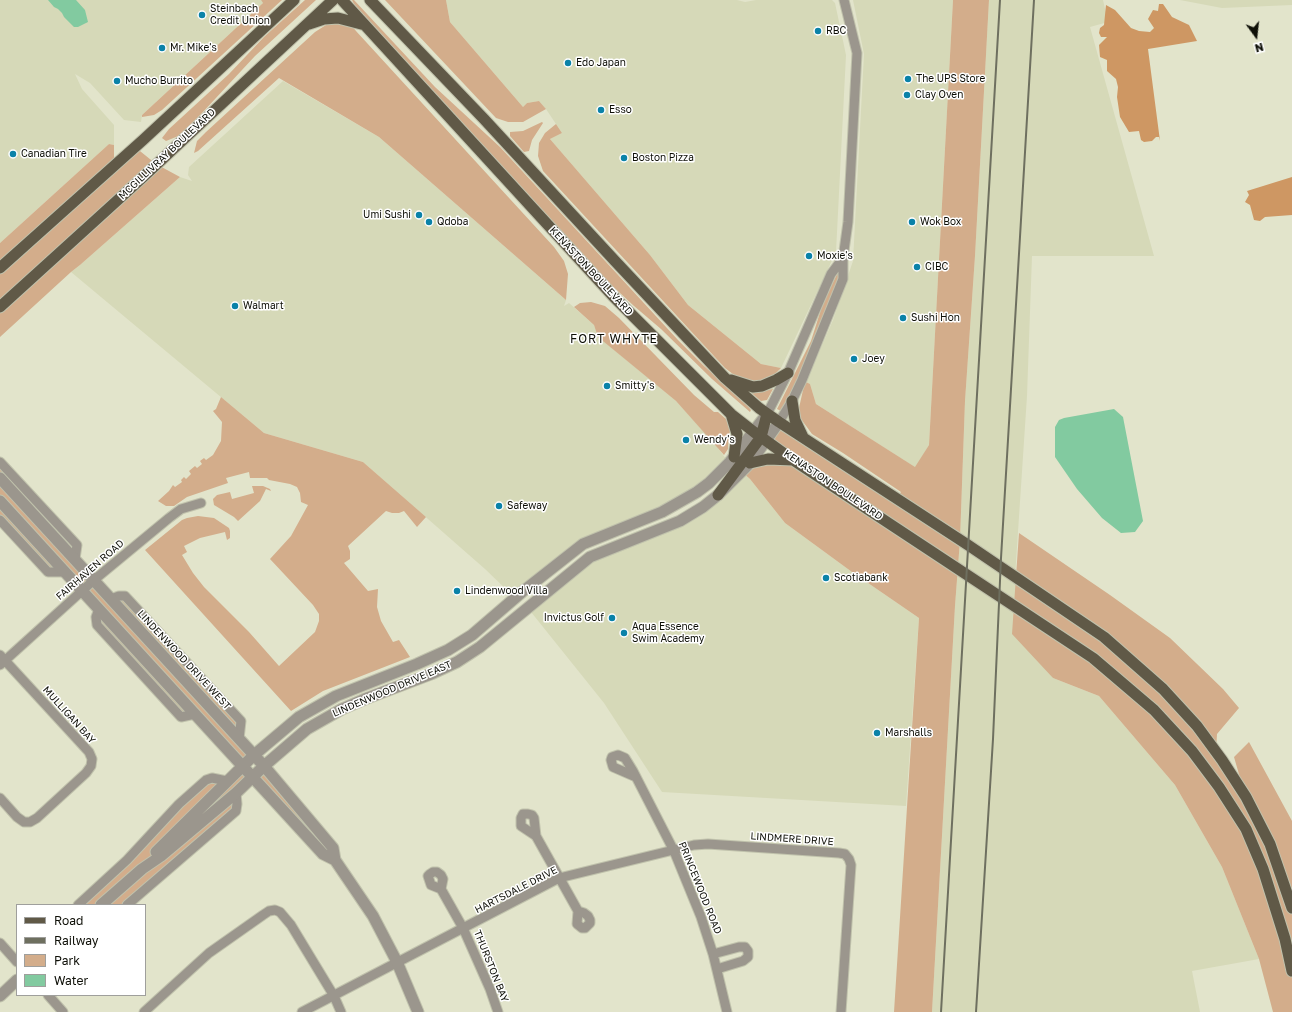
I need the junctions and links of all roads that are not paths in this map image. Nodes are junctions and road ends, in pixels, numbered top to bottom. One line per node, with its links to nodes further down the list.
1 (333, 0): 8 (main road, MCGILLIVRAY BOULEVARD)
2 (342, 0): 9 (main road, KENASTON BOULEVARD)
3 (370, 0): 7 (main road)
4 (378, 0): 7 (main road)
5 (844, 0): 10 (street)
6 (291, 2): 11 (main road)
7 (382, 13): 14 (main road)
8 (304, 25): 9 (main road); 12 (main road, MCGILLIVRAY BOULEVARD)
9 (365, 25): 16 (main road, KENASTON BOULEVARD)
10 (843, 258): 13 (street); 15 (street)
11 (0, 268)
12 (0, 307)
13 (788, 373): 14 (main road); 17 (street)
14 (725, 378): 17 (main road)
15 (792, 401): 18 (street); 20 (main road)
16 (731, 414): 19 (main road, KENASTON BOULEVARD); 21 (main road)
17 (767, 414): 18 (main road); 19 (main road)
18 (779, 422): 19 (street, LINDENWOOD DRIVE EAST); 20 (main road)
19 (760, 437): 21 (street, LINDENWOOD DRIVE EAST); 22 (main road, KENASTON BOULEVARD); 24 (street, LINDENWOOD DRIVE EAST); 26 (main road)
20 (803, 438): 52 (main road)
21 (734, 457): 35 (street, LINDENWOOD DRIVE EAST)
22 (793, 460): 24 (main road); 60 (main road, KENASTON BOULEVARD)
23 (0, 462): 30 (street)
24 (750, 463): 26 (street, LINDENWOOD DRIVE EAST)
25 (0, 478): 30 (street, LINDENWOOD DRIVE WEST)
26 (718, 495): 37 (street, LINDENWOOD DRIVE EAST)
27 (0, 501): 31 (street, LINDENWOOD DRIVE WEST)
28 (201, 503): 32 (street, FAIRHAVEN ROAD)
29 (0, 520): 31 (street)
30 (75, 559): 32 (street, LINDENWOOD DRIVE WEST)
31 (65, 572): 33 (street, LINDENWOOD DRIVE WEST)
32 (94, 580): 33 (street, FAIRHAVEN ROAD); 35 (street, LINDENWOOD DRIVE WEST)
33 (82, 590): 34 (street, FAIRHAVEN ROAD); 36 (street, LINDENWOOD DRIVE WEST)
34 (2, 660): 42 (street, MULLIGAN BAY)
35 (254, 755): 36 (street, LINDENWOOD DRIVE EAST); 37 (street, LINDENWOOD DRIVE WEST)
36 (243, 766): 38 (street, LINDENWOOD DRIVE WEST); 40 (street, LINDENWOOD DRIVE EAST)
37 (264, 766): 38 (street, LINDENWOOD DRIVE EAST); 45 (street, LINDENWOOD DRIVE WEST)
38 (252, 777): 41 (street, LINDENWOOD DRIVE EAST); 45 (street, LINDENWOOD DRIVE WEST)
39 (636, 777): 44 (street, PRINCEWOOD ROAD)
40 (227, 781): 46 (street, LINDENWOOD DRIVE EAST); 49 (street)
41 (236, 793): 46 (street, LINDENWOOD DRIVE EAST); 51 (street)
42 (0, 798)
43 (536, 836): 47 (street)
44 (674, 851): 47 (street, HARTSDALE DRIVE); 56 (street, PRINCEWOOD ROAD); 72 (street, LINDMERE DRIVE)
45 (335, 860): 58 (street, LINDENWOOD DRIVE WEST)
46 (142, 869): 50 (street, LINDENWOOD DRIVE EAST)
47 (560, 878): 53 (street); 54 (street, HARTSDALE DRIVE)
48 (441, 889): 54 (street, THURSTON BAY)
49 (79, 904)
50 (102, 904)
51 (128, 904)
52 (1292, 908)
53 (578, 911)
54 (463, 928): 58 (street, HARTSDALE DRIVE); 70 (street, THURSTON BAY)
55 (0, 943): 57 (street)
56 (713, 954): 59 (street, PRINCEWOOD ROAD); 59 (street)
57 (16, 961)
58 (397, 962): 64 (street, HARTSDALE DRIVE); 69 (street, LINDENWOOD DRIVE WEST)
59 (717, 969): 71 (street, PRINCEWOOD ROAD)
60 (1292, 971)
61 (16, 981): 62 (street)
62 (2, 991)
63 (49, 996): 65 (street)
64 (334, 996): 66 (street); 67 (street, HARTSDALE DRIVE); 68 (street)
65 (63, 1012)
66 (144, 1012)
67 (302, 1012)
68 (341, 1012)
69 (418, 1012)
70 (498, 1012)
71 (727, 1012)
72 (841, 1012)

